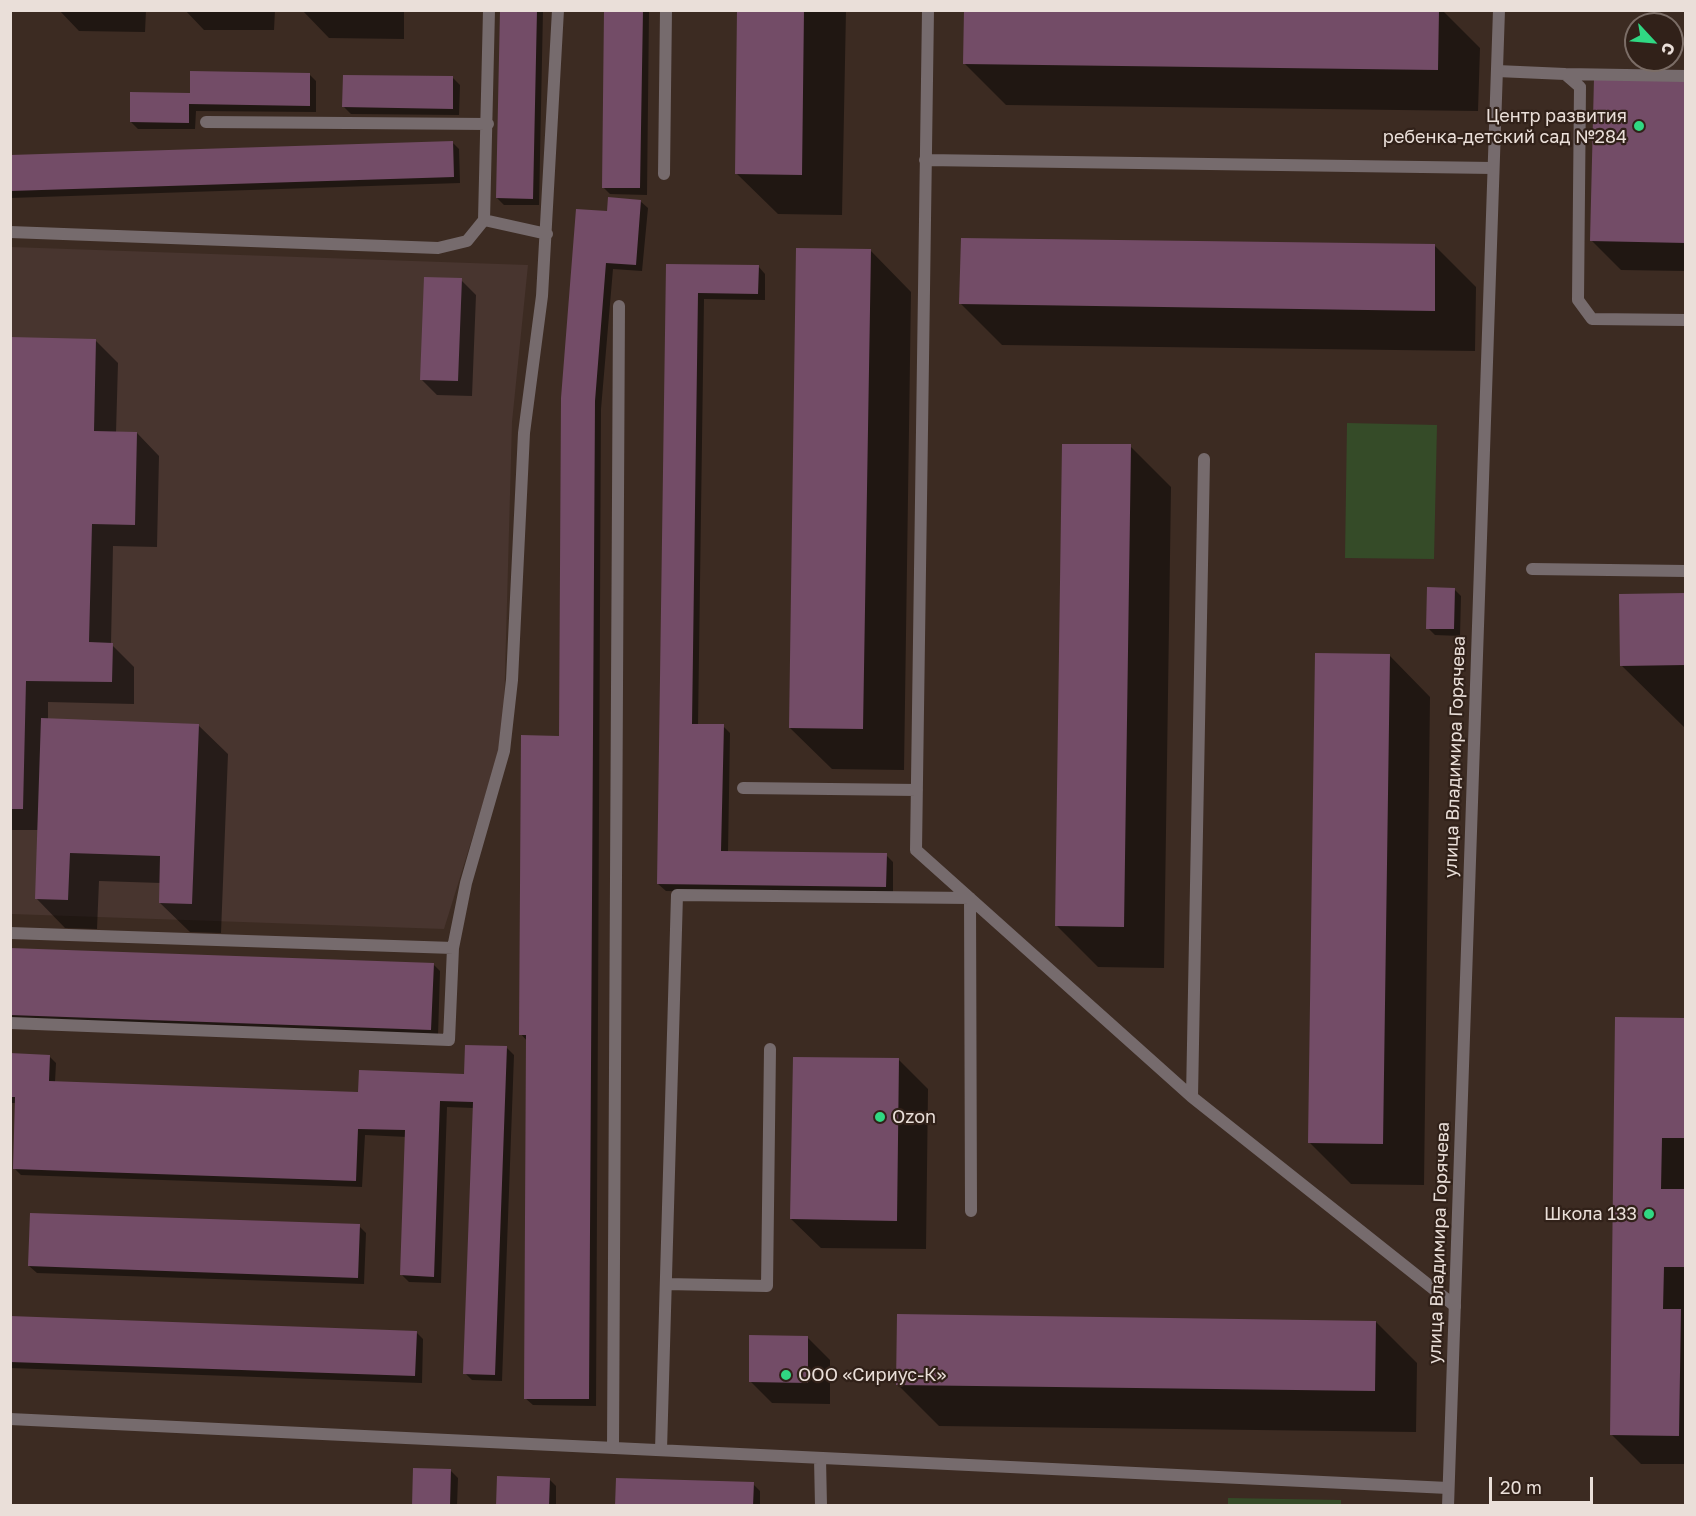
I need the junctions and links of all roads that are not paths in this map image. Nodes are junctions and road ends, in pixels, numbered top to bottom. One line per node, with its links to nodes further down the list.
1 (489, 10): 10 (street)
2 (558, 10): 16 (street)
3 (666, 10): 13 (street)
4 (928, 10): 11 (street)
5 (1499, 10): 6 (street, улица Владимира Горячева)
6 (1497, 72): 7 (street); 12 (street, улица Владимира Горячева)
7 (1564, 74): 8 (street); 18 (street)
8 (1686, 76)
9 (206, 122): 10 (street)
10 (488, 124): 14 (street)
11 (926, 160): 12 (street); 23 (street)
12 (1493, 168): 32 (street, улица Владимира Горячева)
13 (664, 174)
14 (484, 220): 15 (street); 16 (street)
15 (10, 232)
16 (547, 234): 26 (street)
17 (619, 306): 34 (street)
18 (1686, 320)
19 (1204, 459): 29 (street)
20 (1532, 569): 21 (street)
21 (1686, 571)
22 (743, 788): 23 (street)
23 (917, 790): 24 (street)
24 (970, 898): 29 (street); 30 (street); 31 (street)
25 (10, 933): 26 (street)
26 (453, 948): 27 (street)
27 (10, 1023)
28 (771, 1049): 31 (street)
29 (1192, 1097): 32 (street)
30 (971, 1211)
31 (666, 1284): 35 (street)
32 (1455, 1306): 37 (street, улица Владимира Горячева)
33 (10, 1419): 34 (street)
34 (613, 1448): 35 (street)
35 (661, 1450): 36 (street)
36 (820, 1458): 37 (street); 38 (street)
37 (1448, 1488): 39 (street, улица Владимира Горячева)
38 (821, 1506)
39 (1448, 1506)

